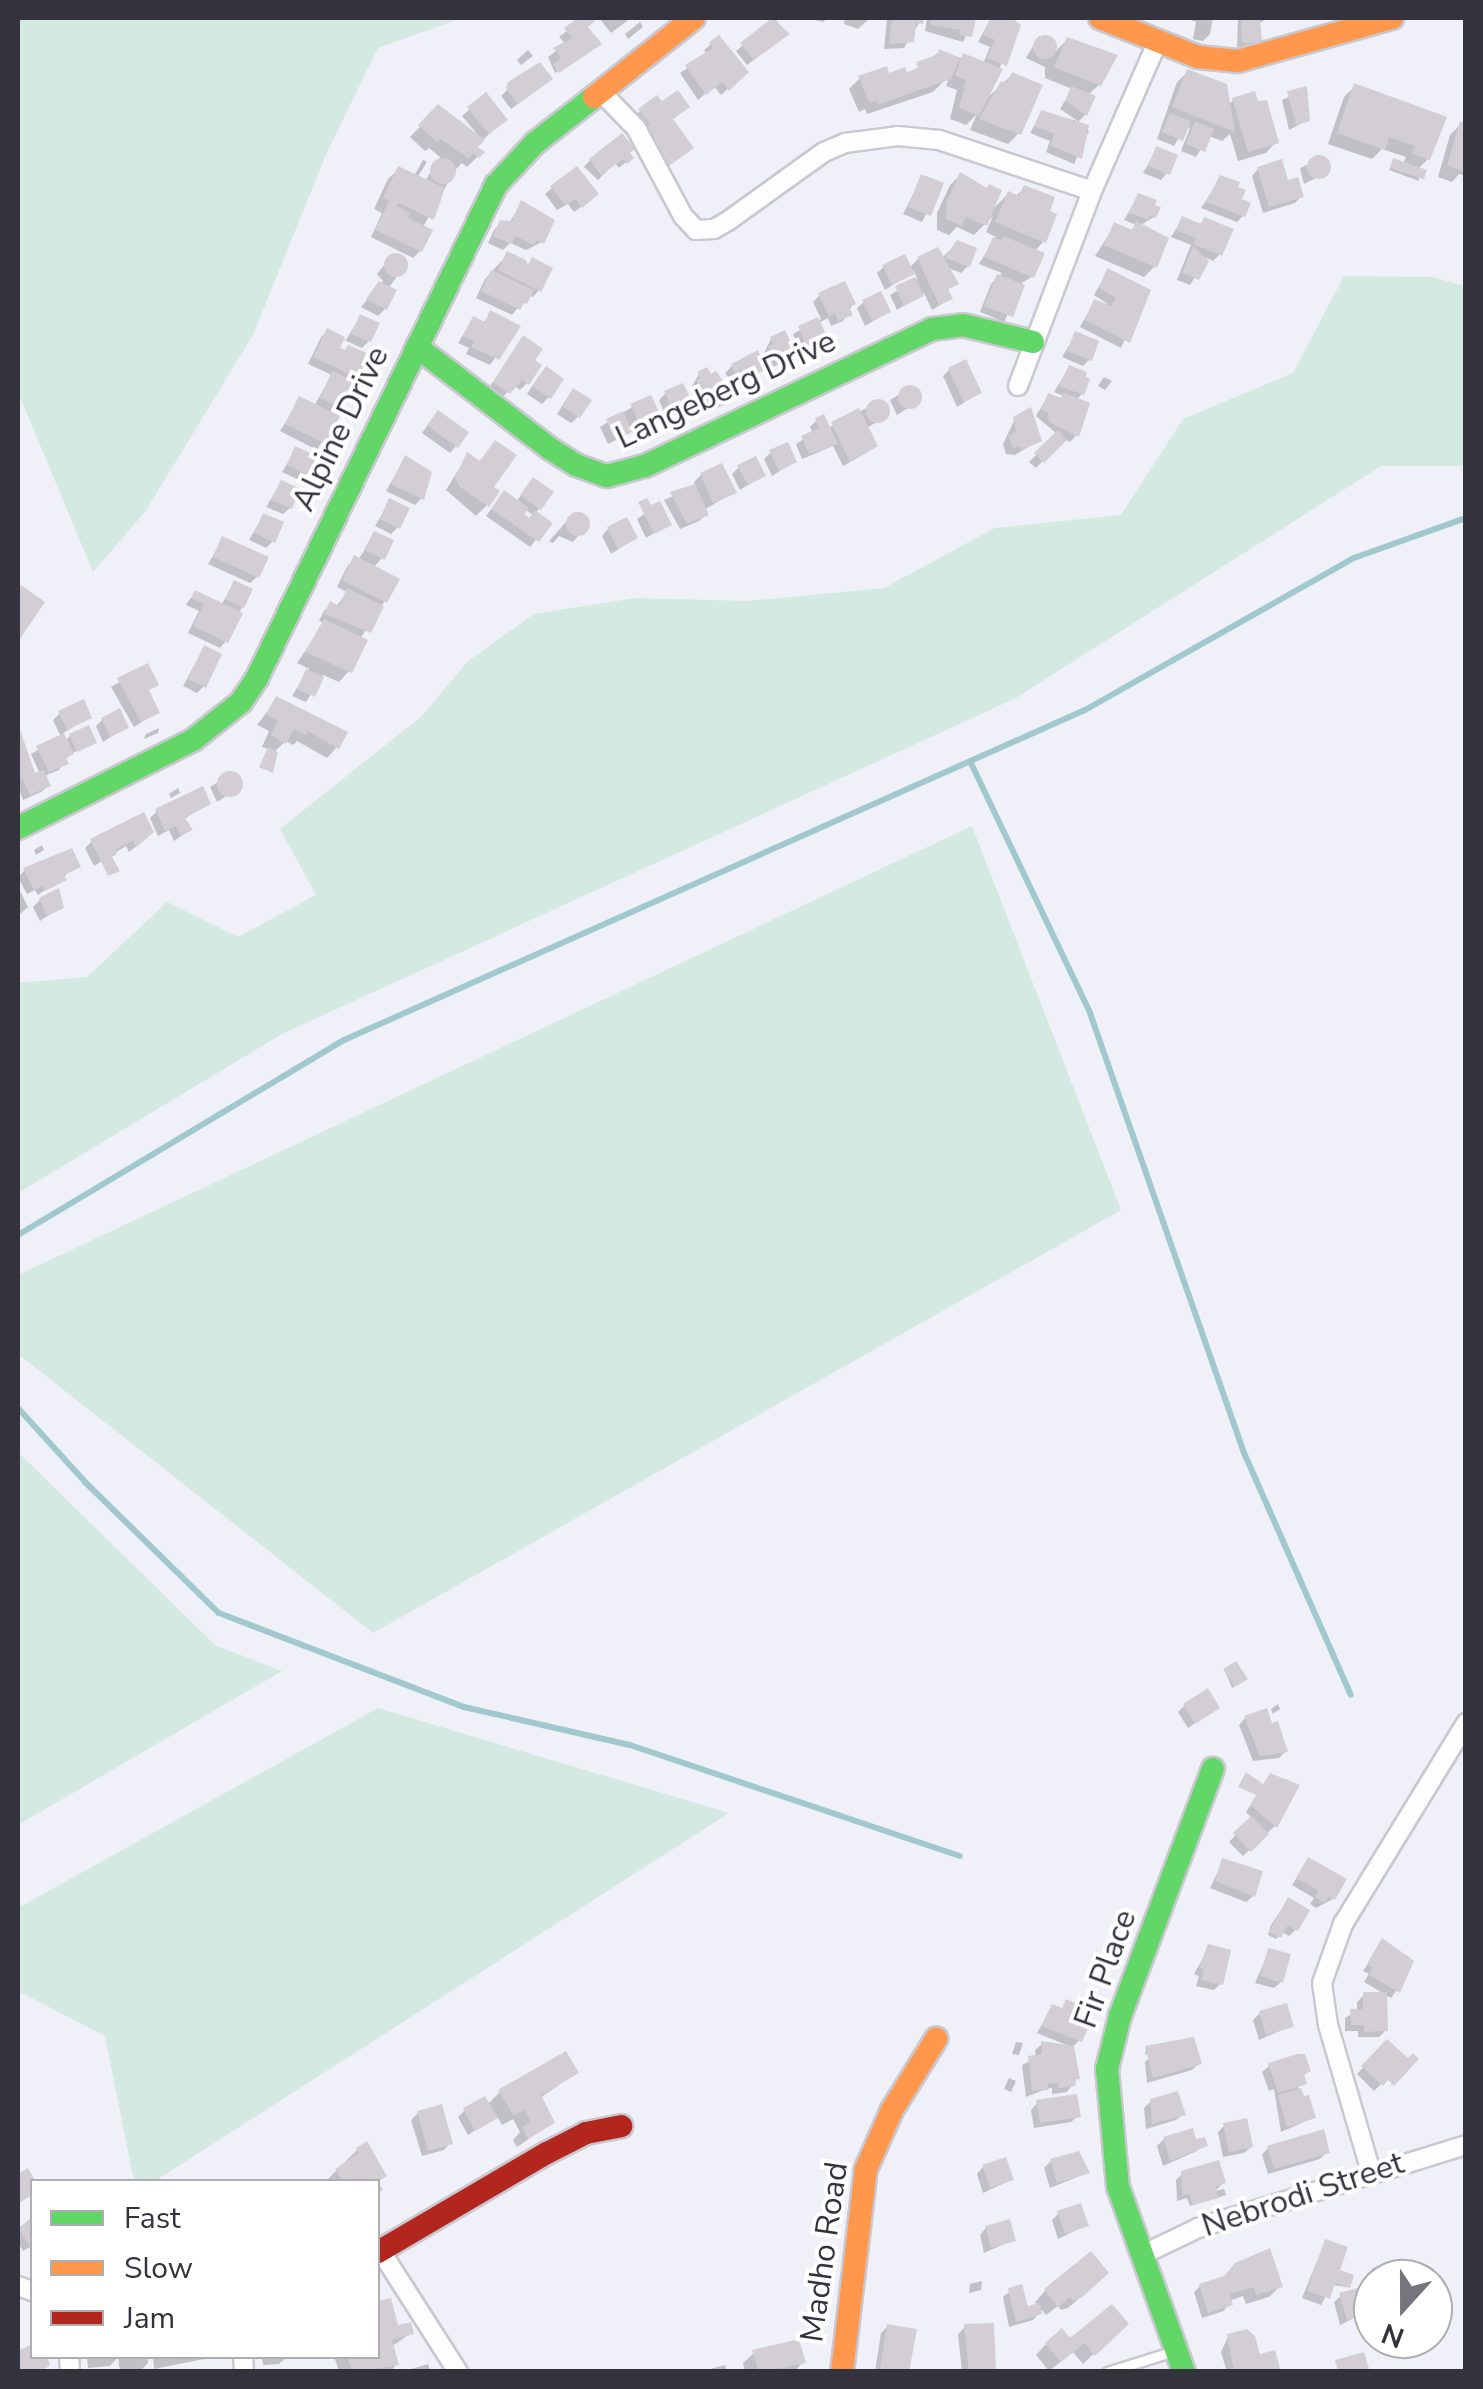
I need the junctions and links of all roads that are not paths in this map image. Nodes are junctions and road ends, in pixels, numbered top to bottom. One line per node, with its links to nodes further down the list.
1 (694, 18): 5 (street, Alpine Drive)
2 (1100, 18): 4 (street)
3 (1392, 18): 4 (street)
4 (1158, 41): 6 (street)
5 (600, 91): 6 (street); 8 (street, Alpine Drive)
6 (1092, 191): 7 (street)
7 (1033, 342): 8 (street, Langeberg Drive); 9 (street)
8 (417, 347): 10 (street, Alpine Drive)
9 (1018, 386)
10 (18, 828)
11 (1466, 1723): 16 (street)
12 (1213, 1769): 19 (street, Fir Place)
13 (936, 2039): 22 (street, Madho Road)
14 (621, 2126): 17 (street)
15 (1466, 2145): 16 (street, Nebrodi Street)
16 (1371, 2172): 19 (street, Nebrodi Street)
17 (380, 2250)
18 (380, 2253): 21 (street)
19 (1144, 2254): 20 (street, Fir Place)
20 (1178, 2365): 23 (lane)
21 (458, 2372)
22 (842, 2372)
23 (1107, 2372)

